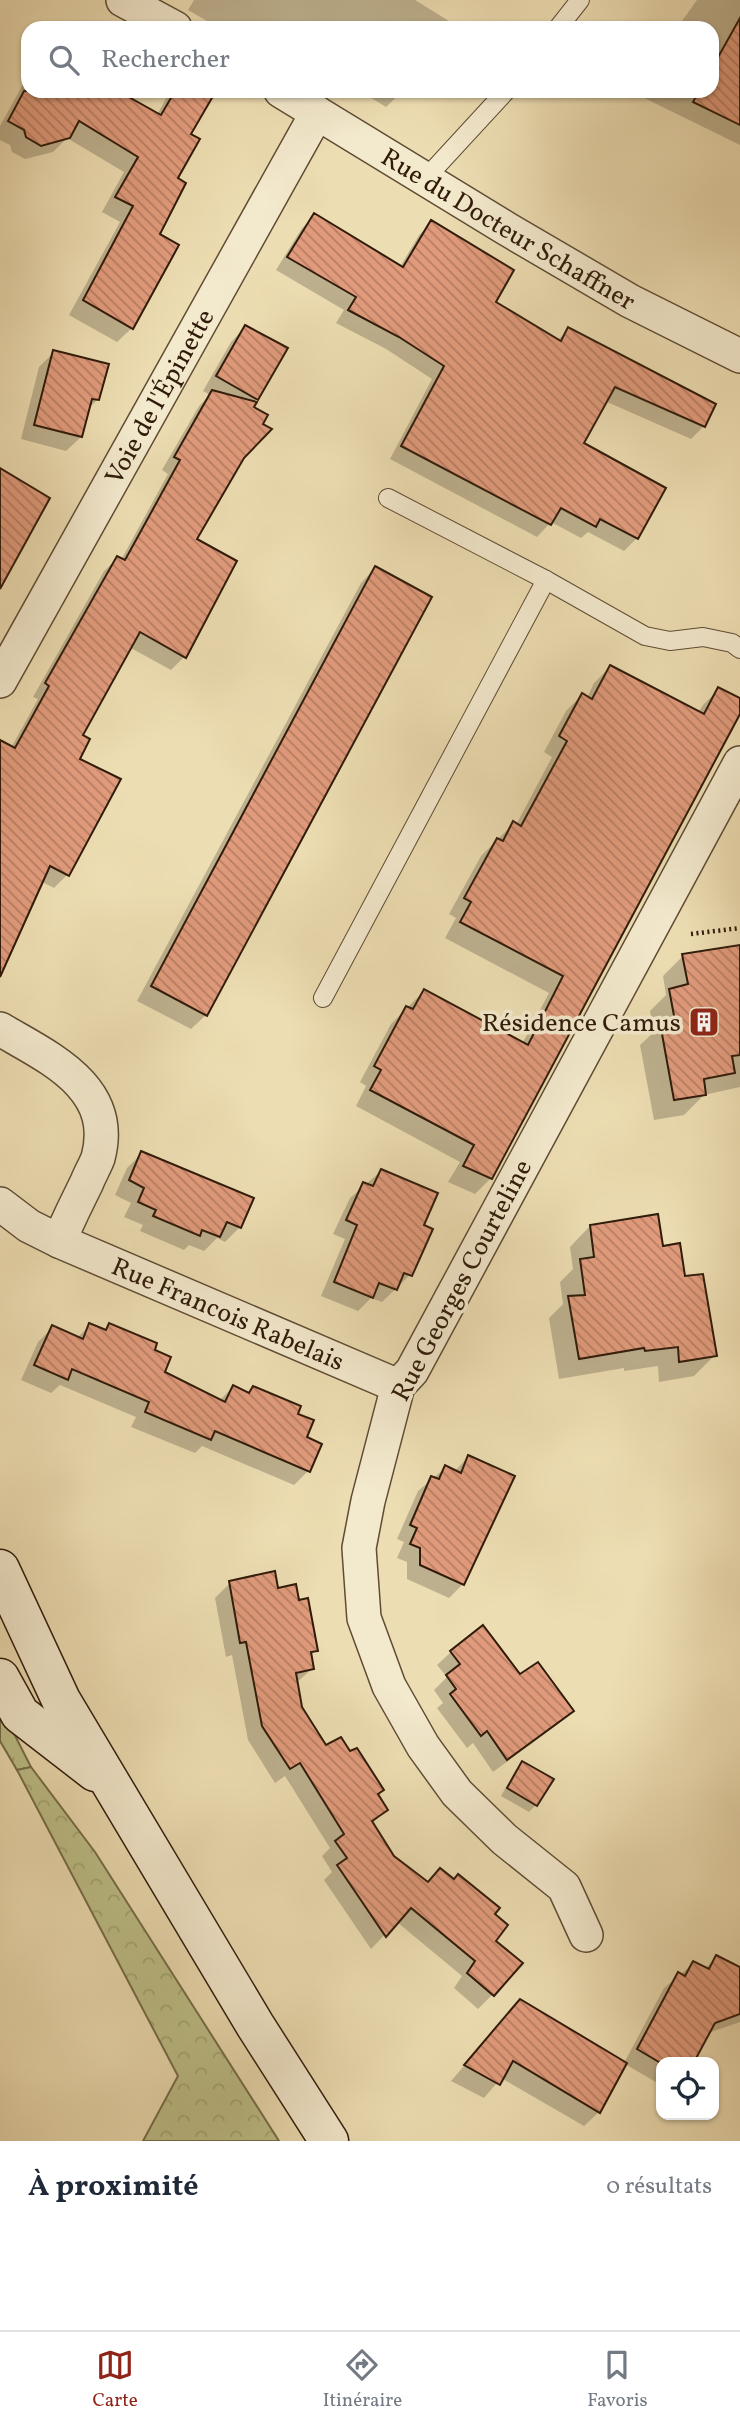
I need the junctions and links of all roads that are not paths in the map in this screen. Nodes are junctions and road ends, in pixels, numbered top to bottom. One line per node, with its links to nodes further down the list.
1 (123, 0): 3 (street)
2 (580, 0): 4 (lane)
3 (162, 21)
4 (564, 21)
5 (292, 98): 7 (street, Rue du Docteur Schaffner)
6 (500, 98): 8 (lane)
7 (317, 113): 8 (street, Rue du Docteur Schaffner); 13 (street, Voie de l'Épinette)
8 (425, 179): 9 (street, Rue du Docteur Schaffner)
9 (740, 356)
10 (388, 498): 11 (lane)
11 (546, 580): 12 (lane); 15 (lane)
12 (740, 649)
13 (0, 681)
14 (740, 763): 19 (street, Rue Georges Courteline)
15 (323, 998)
16 (0, 1029): 18 (street)
17 (0, 1204): 18 (street, Rue Francois Rabelais)
18 (60, 1241): 19 (street, Rue Francois Rabelais)
19 (398, 1386): 23 (street, Rue Georges Courteline)
20 (0, 1569): 22 (main road)
21 (0, 1678): 22 (main road)
22 (110, 1784): 24 (main road)
23 (586, 1935)
24 (329, 2141)

